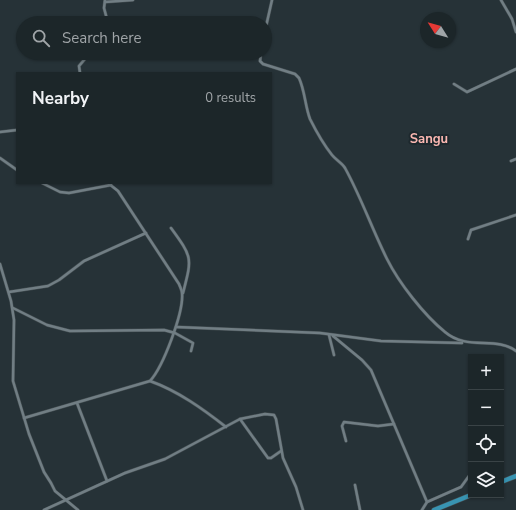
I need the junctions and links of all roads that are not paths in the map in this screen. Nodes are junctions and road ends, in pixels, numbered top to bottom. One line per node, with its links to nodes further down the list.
1 (133, 0): 4 (street)
2 (272, 0): 6 (street)
3 (501, 0): 7 (street)
4 (105, 1): 5 (street)
5 (106, 16)
6 (268, 16)
7 (516, 32)
8 (84, 60): 11 (street)
9 (260, 60): 33 (street)
10 (516, 69): 12 (street)
11 (80, 72)
12 (454, 84)
13 (0, 128): 15 (street)
14 (16, 130): 15 (street)
15 (1, 132)
16 (0, 158): 19 (street)
17 (516, 159): 18 (street)
18 (511, 161)
19 (16, 169)
20 (44, 184): 21 (street)
21 (112, 185): 24 (street)
22 (516, 215): 25 (street)
23 (171, 228): 28 (street)
24 (146, 233): 27 (street); 28 (street)
25 (468, 239)
26 (0, 264): 27 (street)
27 (9, 292): 29 (street)
28 (182, 294): 30 (street)
29 (12, 308): 31 (street); 39 (street)
30 (176, 327): 31 (street); 32 (street)
31 (175, 333): 34 (street); 37 (street)
32 (331, 335): 33 (street); 36 (street); 41 (street)
33 (464, 343): 35 (street)
34 (191, 351)
35 (516, 352)
36 (334, 355)
37 (150, 381): 38 (street); 42 (street)
38 (77, 403): 39 (street); 47 (street)
39 (24, 418): 51 (street)
40 (240, 419): 42 (street); 44 (street); 44 (street)
41 (394, 424): 43 (street); 52 (street)
42 (226, 427): 47 (street)
43 (346, 441)
44 (282, 451): 55 (street)
45 (516, 476): 48 (highway)
46 (468, 478): 52 (street)
47 (107, 481): 51 (street)
48 (504, 481)
49 (355, 485): 56 (street)
50 (468, 496): 58 (highway)
51 (65, 499): 53 (street); 54 (street)
52 (427, 502): 57 (street)
53 (44, 510)
54 (78, 510)
55 (303, 510)
56 (360, 510)
57 (422, 510)
58 (434, 510)

